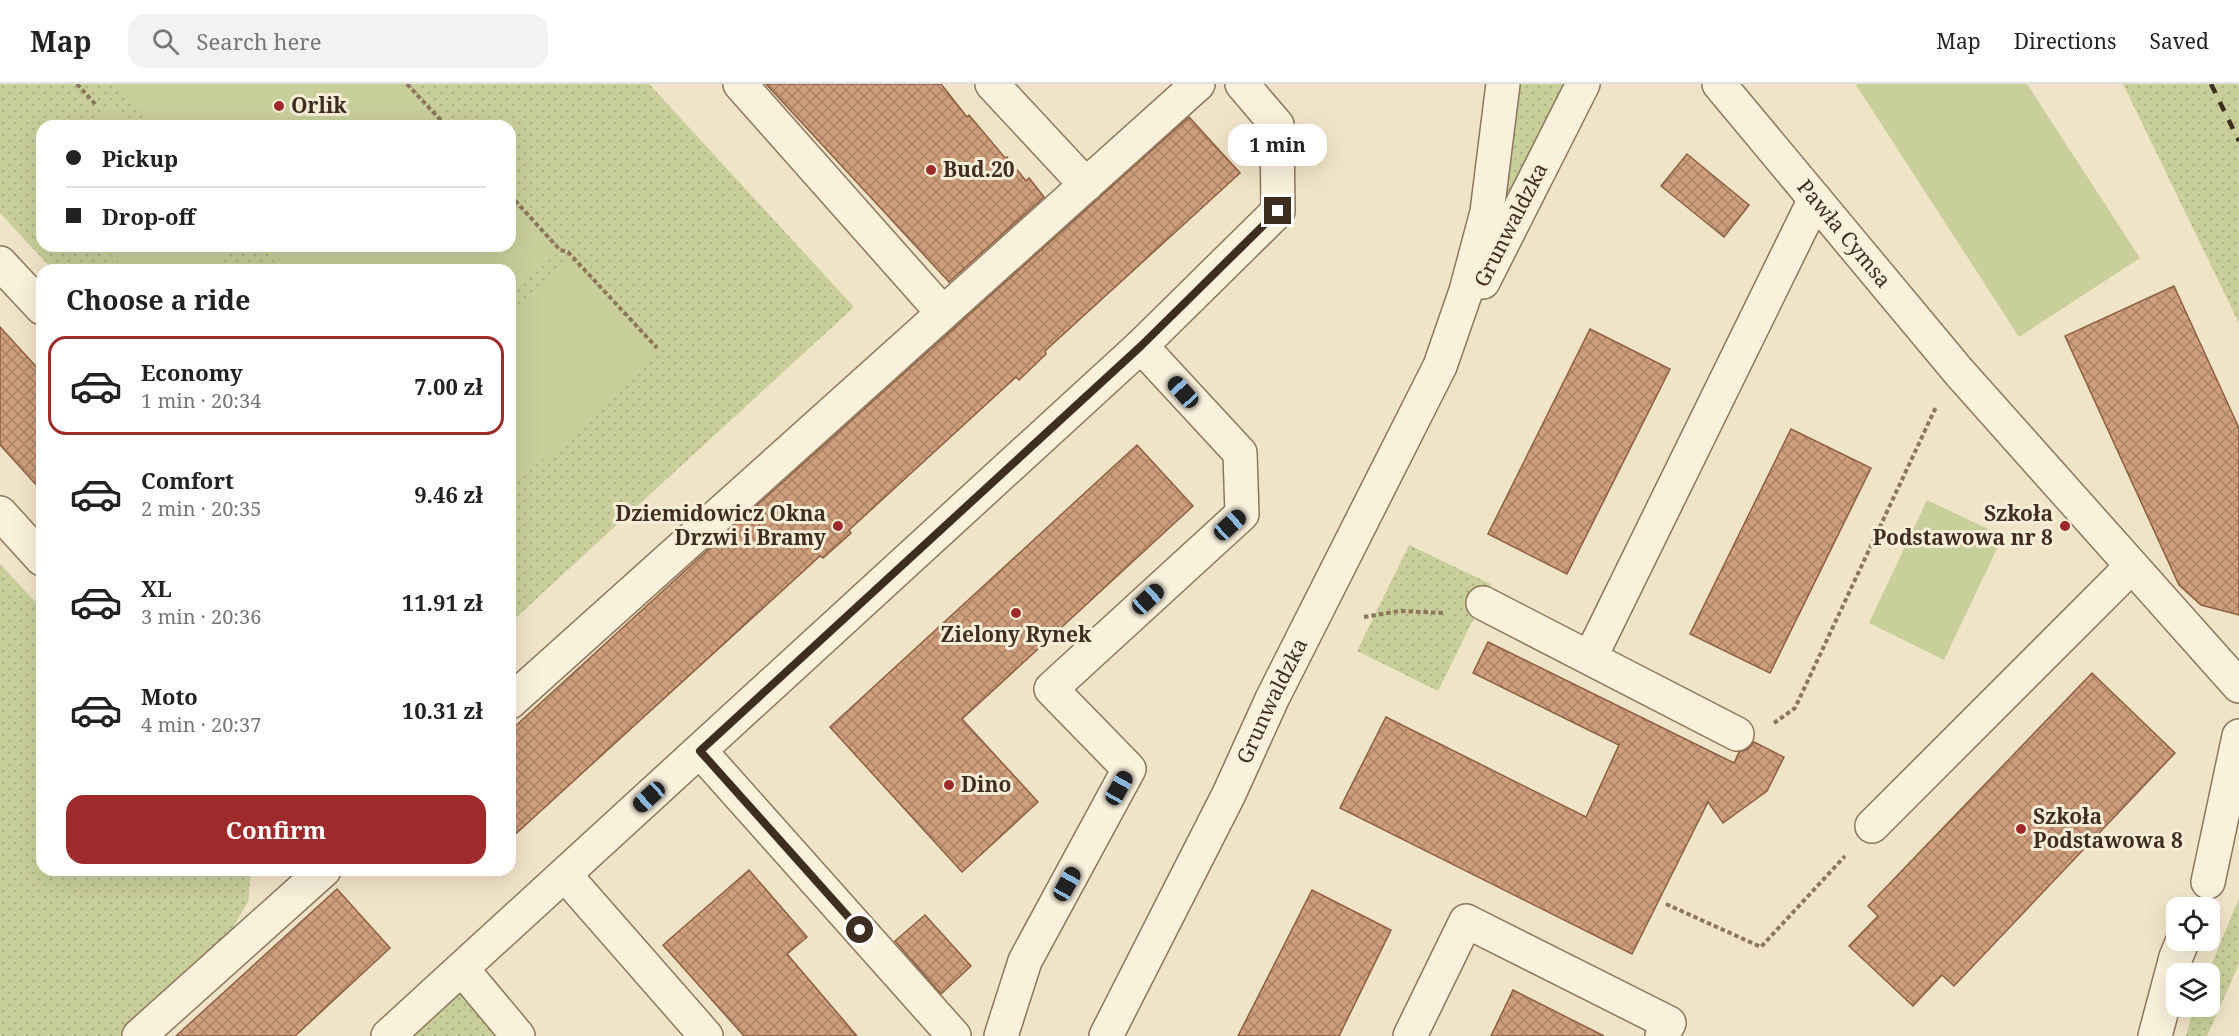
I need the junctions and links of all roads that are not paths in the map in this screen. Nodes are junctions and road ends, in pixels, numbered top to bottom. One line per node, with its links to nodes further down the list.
1 (740, 84): 12 (street)
2 (992, 84): 8 (street)
3 (1198, 84): 8 (street)
4 (1242, 84): 13 (street)
5 (1503, 84): 14 (street, Grunwaldzka)
6 (1583, 84): 14 (street, Grunwaldzka)
7 (1719, 84): 9 (street, Pawła Cymsa)
8 (1086, 185): 12 (street)
9 (1815, 199): 17 (street, Pawła Cymsa); 19 (street)
10 (0, 263): 11 (street)
11 (36, 302)
12 (943, 313): 21 (street)
13 (1141, 346): 25 (street); 38 (street)
14 (1440, 366): 39 (street, Grunwaldzka)
15 (0, 513): 16 (street)
16 (36, 552)
17 (2131, 567): 20 (street, Pawła Cymsa); 26 (street)
18 (1483, 603): 19 (street)
19 (1590, 658): 23 (street)
20 (2235, 684): 22 (street)
21 (516, 697)
22 (2239, 725)
23 (1737, 734)
24 (2239, 736): 30 (street)
25 (700, 751): 28 (street); 37 (street)
26 (1872, 826)
27 (2239, 836): 30 (street)
28 (564, 874): 32 (street); 36 (street)
29 (317, 876): 33 (street)
30 (2203, 895)
31 (2178, 951): 42 (street)
32 (462, 969): 34 (street); 35 (street)
33 (139, 1036)
34 (388, 1036)
35 (518, 1036)
36 (706, 1036)
37 (954, 1036)
38 (1001, 1036)
39 (1106, 1036)
40 (1410, 1036): 41 (street)
41 (1662, 1036)
42 (2155, 1036)

